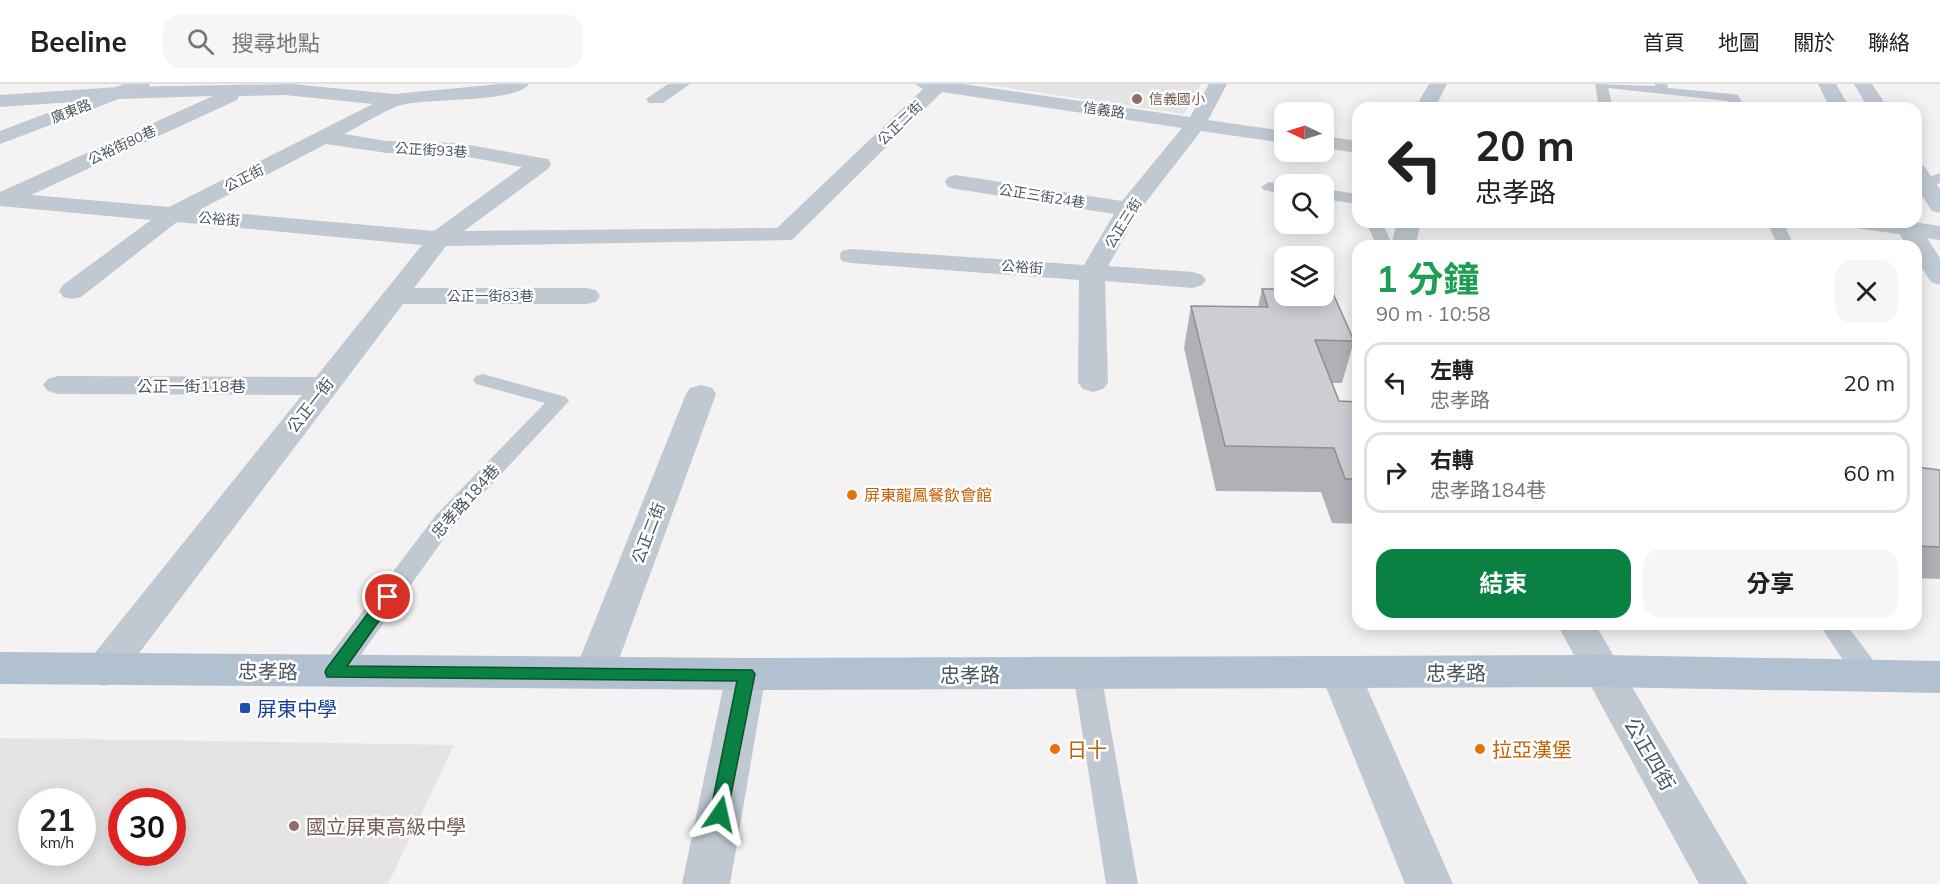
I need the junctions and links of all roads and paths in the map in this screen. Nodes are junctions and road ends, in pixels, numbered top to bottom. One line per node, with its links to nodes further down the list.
1 (141, 84): 13 (street, 廣東路)
2 (428, 84): 15 (street, 公正街)
3 (681, 84): 14 (street)
4 (1218, 84): 22 (street, 公正三街)
5 (1438, 84): 17 (street)
6 (1603, 84): 11 (lane); 18 (lane)
7 (1827, 84): 20 (street)
8 (1863, 84): 21 (street)
9 (931, 85): 22 (street, 信義路); 39 (street, 公正二街)
10 (514, 86): 15 (street)
11 (1662, 87): 19 (lane)
12 (240, 91): 13 (street); 15 (street); 33 (street, 公裕街80巷)
13 (118, 93): 16 (street); 25 (street, 廣東路)
14 (656, 99)
15 (396, 100): 24 (street, 公正街)
16 (0, 102)
17 (1428, 102)
18 (1605, 102)
19 (1735, 102)
20 (1837, 102)
21 (1874, 102)
22 (1196, 124): 23 (street, 信義路); 35 (street, 公正三街)
23 (1274, 136)
24 (322, 137): 28 (street, 公正街93巷); 36 (street, 公正街)
25 (0, 138)
26 (1334, 144): 27 (street)
27 (1352, 146)
28 (540, 165): 40 (street, 公正一街)
29 (1926, 178): 34 (street)
30 (956, 182): 35 (street, 公正三街24巷)
31 (1334, 196): 32 (lane)
32 (1352, 198)
33 (1, 200): 36 (street, 公裕街)
34 (1940, 206)
35 (1128, 209): 43 (street, 公正三街)
36 (172, 215): 40 (street, 公裕街); 46 (street, 公正街)
37 (1919, 228): 38 (street)
38 (1940, 233)
39 (783, 235): 40 (street, 公裕街)
40 (439, 239): 47 (street, 公正一街)
41 (1922, 250): 44 (street)
42 (851, 256): 43 (street, 公裕街)
43 (1092, 272): 45 (street, 公裕街); 50 (street)
44 (1940, 278)
45 (1193, 280)
46 (72, 291)
47 (394, 296): 48 (street, 公正一街83巷); 52 (street, 公正一街)
48 (586, 296)
49 (483, 380): 59 (lane, 忠孝路184巷)
50 (1093, 383)
51 (58, 386): 52 (street, 公正一街118巷)
52 (324, 387): 57 (street, 公正一街)
53 (701, 394): 61 (street, 公正二街)
54 (1579, 630): 58 (street, 公正四街)
55 (1836, 630): 64 (lane)
56 (0, 668): 57 (main road, 忠孝路)
57 (104, 670): 59 (main road, 忠孝路)
58 (1602, 671): 60 (main road, 忠孝路); 64 (main road, 忠孝路); 69 (street, 公正四街)
59 (333, 672): 61 (main road, 忠孝路)
60 (1340, 672): 62 (main road, 忠孝路); 68 (street)
61 (594, 673): 63 (main road, 忠孝路)
62 (1087, 673): 63 (main road, 忠孝路); 67 (lane)
63 (746, 674): 66 (street)
64 (1869, 676): 65 (main road, 忠孝路)
65 (1940, 677)
66 (706, 884)
67 (1122, 884)
68 (1430, 884)
69 (1724, 884)

